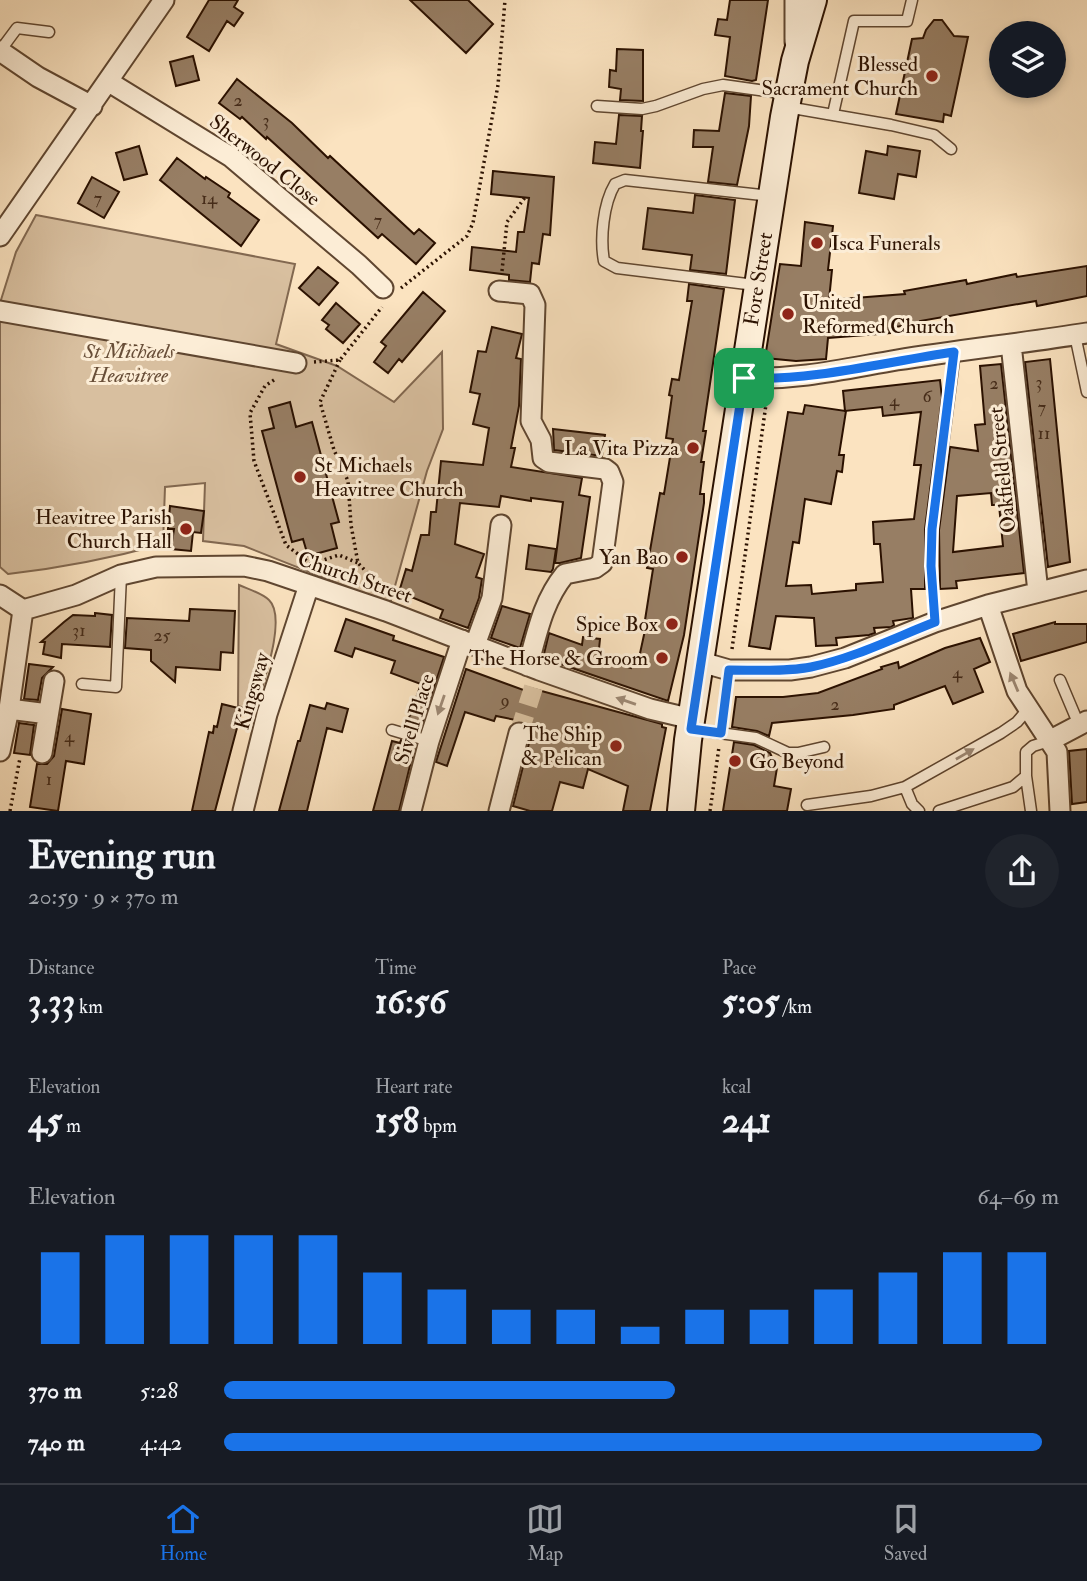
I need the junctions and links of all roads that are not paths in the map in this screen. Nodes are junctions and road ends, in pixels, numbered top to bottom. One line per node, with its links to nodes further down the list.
1 (164, 0): 8 (street)
2 (795, 0): 7 (street)
3 (813, 0): 7 (main road, Fore Street)
4 (912, 0): 12 (lane)
5 (49, 32): 6 (lane)
6 (0, 51): 10 (street)
7 (795, 61): 9 (main road, Fore Street)
8 (109, 82): 10 (street); 17 (street, Sherwood Close)
9 (788, 100): 11 (lane); 12 (lane); 14 (main road, Fore Street)
10 (92, 106): 15 (street)
11 (597, 106)
12 (833, 114): 13 (lane)
13 (951, 149)
14 (771, 196): 16 (main road, Fore Street); 16 (lane)
15 (0, 236)
16 (757, 286): 24 (main road, Fore Street)
17 (383, 288)
18 (499, 291): 37 (street)
19 (0, 311): 23 (street)
20 (1081, 334): 21 (street); 25 (lane)
21 (1011, 344): 22 (street); 30 (street, Oakfield Street)
22 (954, 352): 24 (street); 34 (lane)
23 (296, 363)
24 (756, 379): 36 (main road, Fore Street)
25 (1087, 392)
26 (501, 525): 35 (street, Sivell Place)
27 (121, 575): 29 (street, Church Street); 33 (street, Church Street); 40 (lane)
28 (1087, 580): 30 (street)
29 (309, 584): 35 (street, Church Street); 56 (street, Kingsway)
30 (1038, 592): 32 (street)
31 (0, 595): 33 (street)
32 (988, 605): 34 (street); 41 (street, one-way to 32)
33 (23, 610): 42 (street)
34 (935, 622): 36 (street)
35 (469, 643): 37 (street, Church Street); 48 (street, Sivell Place, one-way to 48)
36 (701, 662): 45 (main road, Fore Street)
37 (534, 668): 45 (street, Church Street, one-way to 37)
38 (1060, 680): 44 (lane)
39 (54, 681): 43 (street)
40 (82, 684)
41 (1030, 707): 49 (street); 54 (lane, one-way to 41)
42 (9, 709): 43 (street); 51 (street)
43 (48, 714): 52 (street)
44 (1083, 723): 49 (street)
45 (691, 724): 50 (lane); 59 (main road, Fore Street)
46 (392, 730): 48 (lane)
47 (519, 733): 58 (street)
48 (429, 741): 57 (street, Sivell Place)
49 (1049, 741): 53 (lane); 63 (street)
50 (824, 747)
51 (4, 753)
52 (42, 753)
53 (1026, 776): 61 (lane); 62 (lane)
54 (905, 787): 55 (lane); 60 (lane)
55 (807, 805)
56 (243, 811)
57 (411, 811)
58 (499, 811)
59 (681, 811)
60 (919, 811)
61 (939, 811)
62 (1031, 811)
63 (1060, 811)

